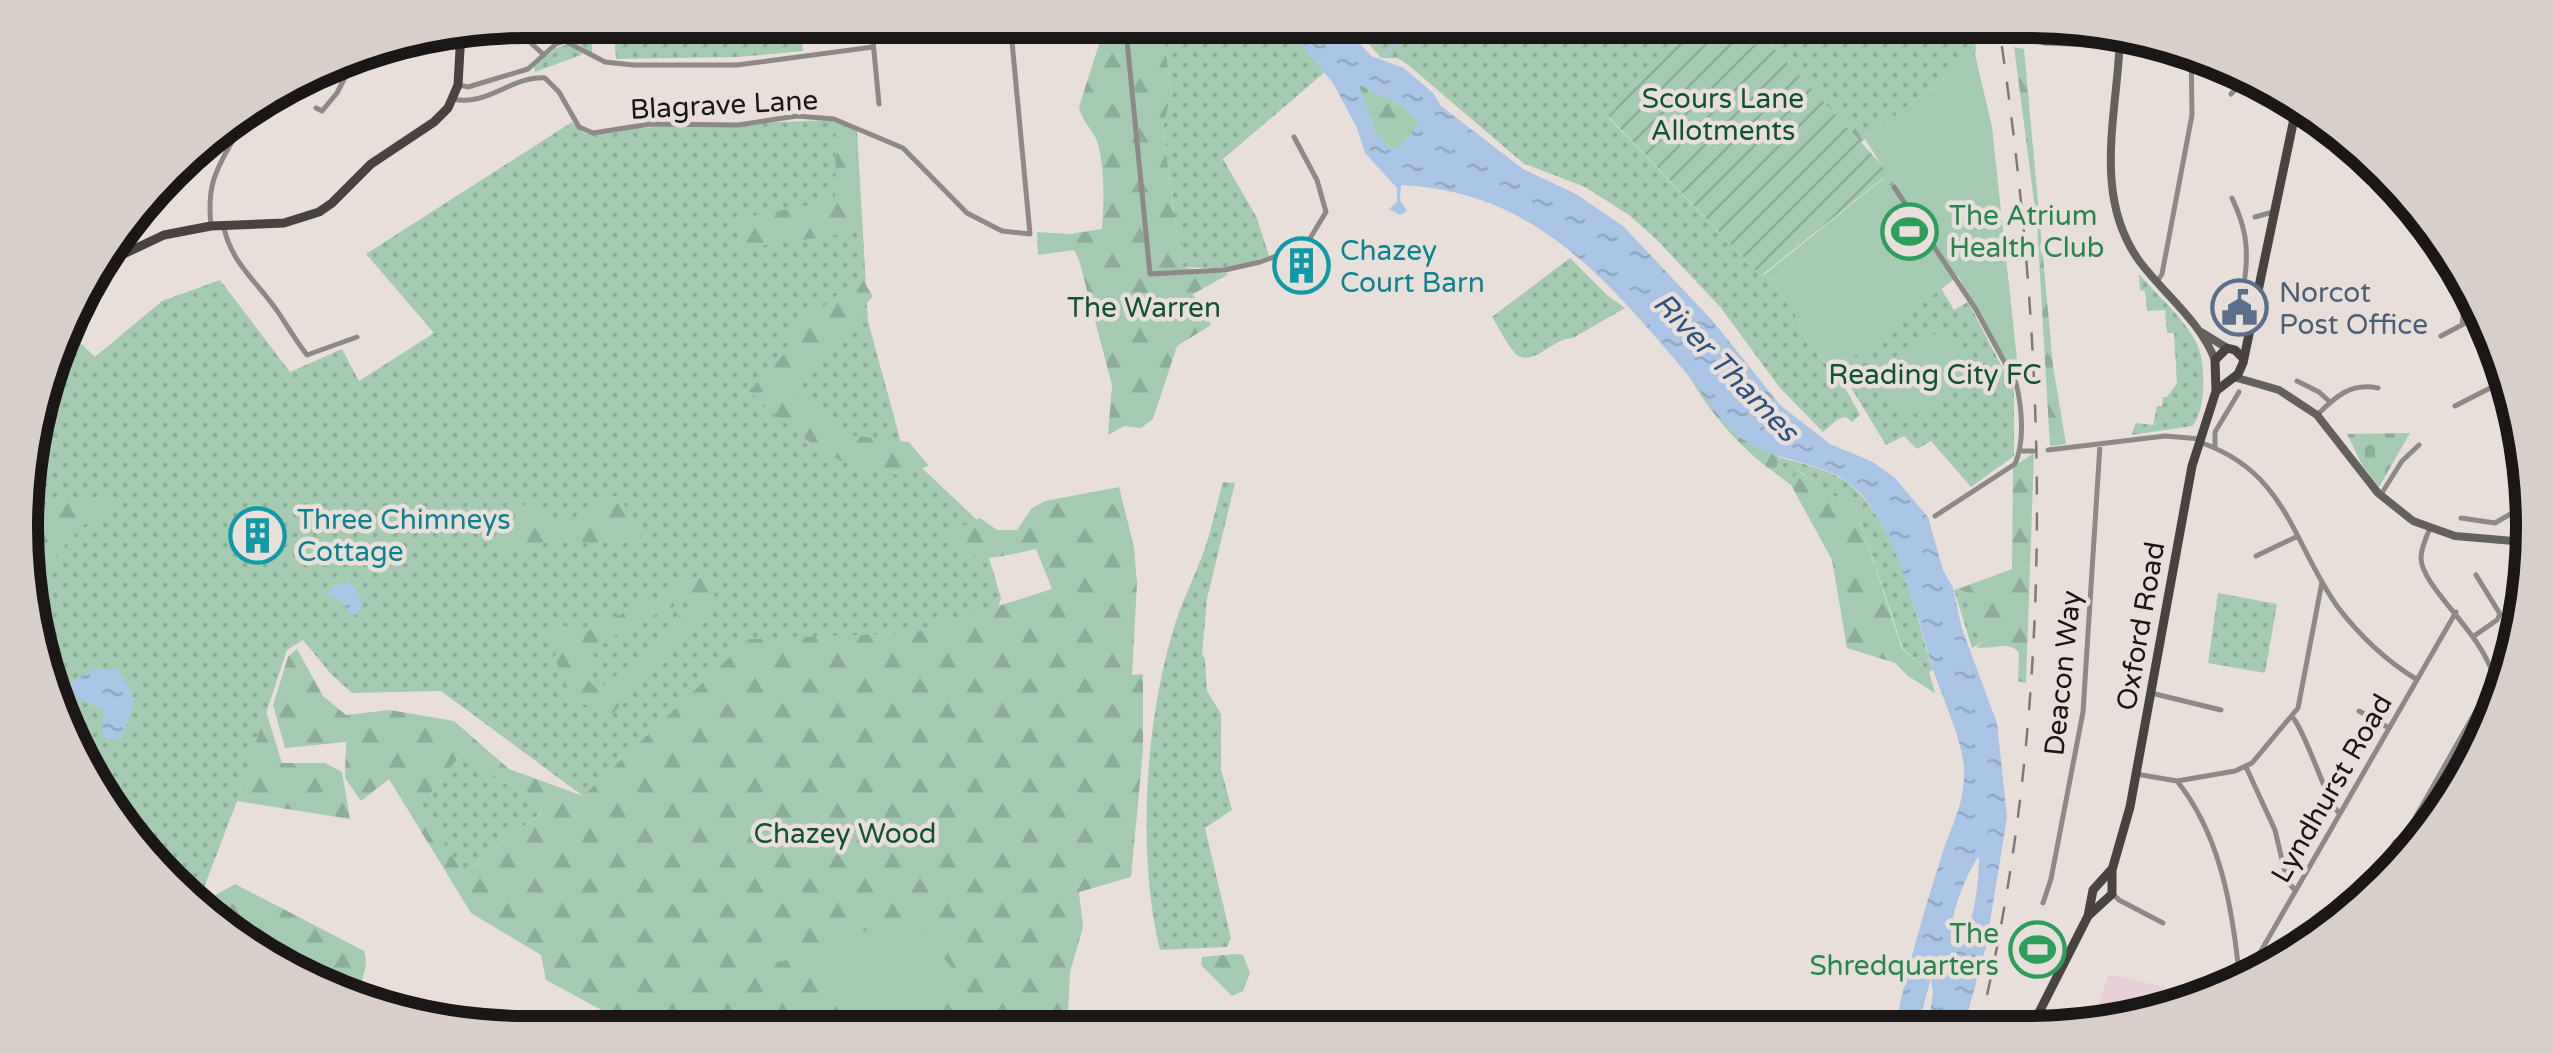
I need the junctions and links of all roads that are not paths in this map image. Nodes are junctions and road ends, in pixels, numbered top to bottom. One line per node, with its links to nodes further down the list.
1 (526, 38): 10 (street)
2 (872, 38): 9 (street)
3 (1012, 38): 14 (street, Blagrave Lane)
4 (1128, 38): 22 (street)
5 (2040, 38): 6 (street)
6 (2084, 41)
7 (460, 42): 16 (main road)
8 (2119, 47): 32 (street)
9 (873, 48): 10 (street); 19 (street)
10 (544, 55): 12 (street)
11 (2192, 66): 32 (street)
12 (528, 70): 14 (street); 16 (street)
13 (349, 71): 20 (street)
14 (530, 78): 18 (street)
15 (2237, 85): 17 (street)
16 (458, 86): 18 (main road)
17 (2231, 94)
18 (454, 100): 28 (main road)
19 (878, 104)
20 (321, 112)
21 (2294, 117): 26 (main road)
22 (1294, 137)
23 (233, 140): 29 (street)
24 (1894, 187): 58 (street)
25 (2232, 198): 31 (street)
26 (2273, 212): 27 (street); 36 (main road)
27 (2255, 217)
28 (224, 225): 29 (main road); 39 (street)
29 (210, 226): 30 (main road)
30 (120, 256)
31 (2245, 277)
32 (2157, 282): 37 (street)
33 (2464, 308): 35 (street)
34 (2470, 321): 35 (street)
35 (2462, 326): 38 (street)
36 (2251, 329): 40 (main road); 41 (main road)
37 (2201, 332): 40 (street); 42 (street)
38 (2441, 336)
39 (356, 337)
40 (2228, 348): 41 (main road); 42 (main road)
41 (2243, 361): 43 (main road); 45 (street)
42 (2215, 363): 43 (main road); 48 (main road, Oxford Road)
43 (2233, 378): 45 (street); 48 (main road)
44 (2297, 381): 50 (street)
45 (2259, 382): 52 (street)
46 (2495, 386): 51 (street)
47 (2378, 388): 50 (street)
48 (2216, 391): 53 (main road, Oxford Road)
49 (2239, 392): 56 (street)
50 (2330, 402): 52 (street)
51 (2455, 406)
52 (2317, 415): 60 (street)
53 (2200, 441): 54 (street); 56 (street); 76 (main road, Oxford Road)
54 (2100, 445): 57 (street); 92 (street, Deacon Way)
55 (2413, 446): 60 (street)
56 (2215, 448): 65 (street)
57 (2048, 450)
58 (2021, 451): 59 (street); 62 (street)
59 (2033, 451)
60 (2380, 496): 64 (street)
61 (2515, 511): 63 (street)
62 (1936, 516)
63 (2461, 518)
64 (2430, 528): 66 (street); 70 (street)
65 (2299, 535): 67 (street); 69 (street)
66 (2515, 541)
67 (2256, 556)
68 (2476, 575): 71 (street)
69 (2322, 582): 75 (street); 80 (street)
70 (2456, 612): 71 (street); 75 (street, Lyndhurst Road)
71 (2474, 636): 73 (street)
72 (2496, 666): 73 (street)
73 (2491, 667): 74 (street)
74 (2493, 674)
75 (2416, 680): 81 (street, Lyndhurst Road)
76 (2151, 694): 78 (street); 83 (main road, Oxford Road)
77 (2485, 697): 86 (street)
78 (2221, 710)
79 (2359, 712): 81 (street)
80 (2293, 718): 82 (street); 85 (street)
81 (2388, 728): 85 (street, Lyndhurst Road)
82 (2246, 767): 84 (street); 89 (street)
83 (2136, 774): 84 (street); 87 (main road, Oxford Road)
84 (2177, 780): 96 (street)
85 (2340, 814): 89 (street, Lyndhurst Road)
86 (2404, 837)
87 (2112, 870): 88 (main road, Oxford Road); 91 (main road, Oxford Road)
88 (2100, 883): 90 (main road, Oxford Road); 91 (main road)
89 (2296, 890): 95 (street, Lyndhurst Road)
90 (2093, 896): 91 (main road); 93 (main road)
91 (2111, 896): 93 (main road); 94 (street)
92 (2044, 903)
93 (2088, 916): 97 (main road)
94 (2163, 923)
95 (2257, 959)
96 (2242, 967)
97 (2037, 1016)

